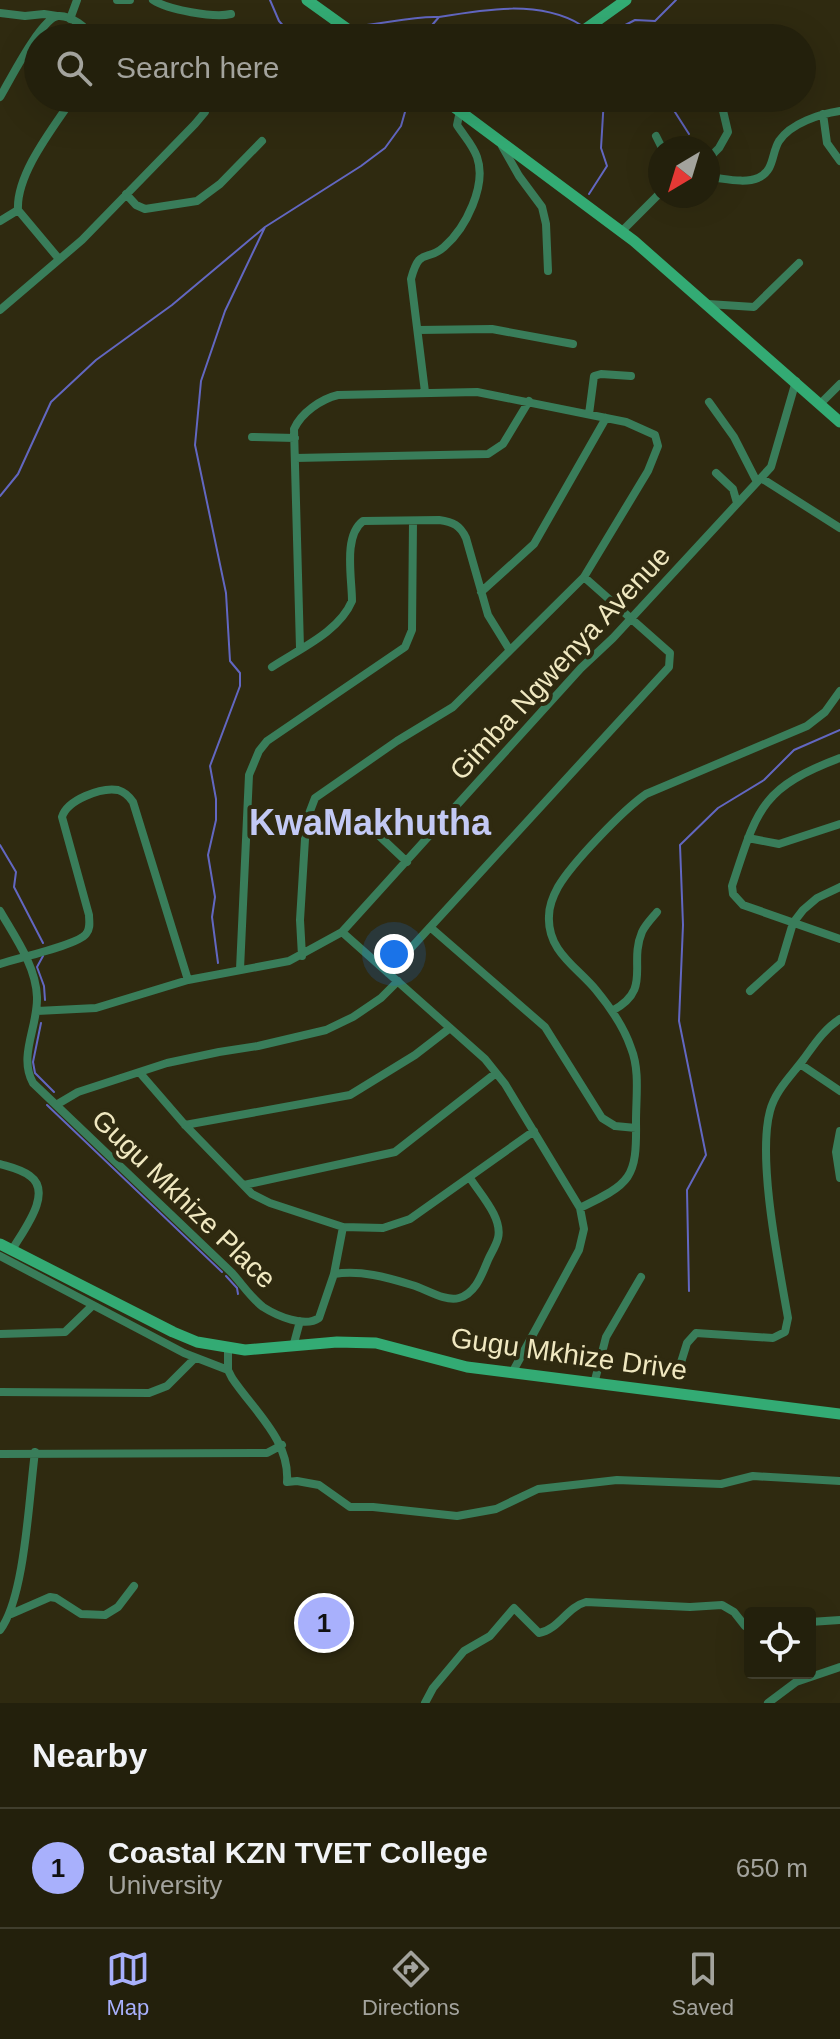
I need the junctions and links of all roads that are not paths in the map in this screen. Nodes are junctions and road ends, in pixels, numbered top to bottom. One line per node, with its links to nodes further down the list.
1 (77, 0): 11 (street)
2 (117, 0): 3 (street)
3 (130, 0)
4 (153, 0): 9 (street)
5 (307, 0): 7 (street)
6 (626, 0): 15 (street)
7 (319, 4): 14 (street)
8 (0, 13): 10 (street)
9 (231, 14)
10 (58, 16): 11 (street); 12 (street)
11 (70, 19): 13 (street)
12 (47, 24)
13 (78, 24)
14 (343, 24)
15 (592, 24)
16 (24, 57): 17 (street)
17 (0, 97)
18 (840, 111): 24 (street)
19 (64, 112): 32 (street)
20 (204, 112): 30 (street)
21 (460, 112): 40 (street)
22 (461, 112): 25 (street)
23 (723, 112): 27 (street)
24 (823, 114): 28 (street); 29 (street)
25 (494, 136): 34 (street); 37 (street)
26 (262, 141): 30 (street)
27 (720, 146)
28 (840, 161)
29 (720, 178)
30 (126, 194): 35 (street)
31 (648, 205): 34 (street)
32 (18, 210): 33 (street); 35 (street)
33 (0, 221)
34 (621, 232): 38 (street)
35 (59, 259): 39 (street)
36 (799, 263): 38 (street)
37 (548, 271)
38 (708, 304): 43 (street)
39 (0, 310)
40 (418, 330): 41 (street); 45 (street)
41 (573, 344)
42 (631, 376): 49 (street)
43 (796, 381): 48 (street); 56 (street, Gimba Ngwenya Avenue)
44 (840, 384): 48 (street)
45 (425, 392): 46 (street); 53 (street)
46 (529, 401): 49 (street); 54 (street)
47 (709, 402): 56 (street)
48 (820, 404): 51 (street)
49 (589, 414): 50 (street)
50 (606, 418): 60 (street); 61 (street)
51 (840, 422)
52 (252, 437): 53 (street)
53 (295, 438): 54 (street)
54 (295, 458): 63 (street)
55 (716, 473): 57 (street)
56 (759, 480): 57 (street, Gimba Ngwenya Avenue); 59 (street)
57 (737, 503): 62 (street, Gimba Ngwenya Avenue)
58 (413, 522): 61 (street); 63 (street); 82 (street)
59 (840, 528)
60 (584, 577): 62 (street); 64 (street)
61 (481, 592): 64 (street)
62 (630, 619): 71 (street, Gimba Ngwenya Avenue); 76 (street)
63 (300, 648): 65 (street)
64 (509, 649): 80 (street)
65 (272, 667)
66 (840, 691): 88 (street)
67 (840, 758): 70 (street)
68 (840, 824): 70 (street)
69 (372, 829): 71 (street)
70 (748, 838): 75 (street)
71 (407, 862): 77 (street, Gimba Ngwenya Avenue)
72 (840, 887): 75 (street)
73 (0, 911): 79 (street)
74 (657, 912): 88 (street)
75 (793, 923): 78 (street); 86 (street)
76 (430, 927): 83 (street); 97 (street)
77 (342, 932): 80 (street, Gimba Ngwenya Avenue); 83 (street)
78 (840, 939)
79 (25, 955): 81 (street); 84 (street); 87 (street)
80 (302, 956): 82 (street, Gimba Ngwenya Avenue)
81 (0, 964)
82 (240, 969): 84 (street, Gimba Ngwenya Avenue)
83 (388, 973): 85 (street)
84 (188, 980): 87 (street, Gimba Ngwenya Avenue)
85 (398, 981): 90 (street); 92 (street)
86 (750, 991)
87 (37, 1011): 95 (street, Gugu Mkhize Place)
88 (612, 1011): 97 (street)
89 (840, 1019): 91 (street)
90 (450, 1028): 93 (street); 96 (street)
91 (800, 1064): 94 (street); 118 (street)
92 (140, 1073): 95 (street); 96 (street)
93 (496, 1073): 98 (street); 103 (street)
94 (840, 1091)
95 (56, 1105): 112 (street, Gugu Mkhize Place)
96 (185, 1125): 103 (street)
97 (636, 1128): 104 (street)
98 (534, 1131): 101 (street); 104 (street)
99 (840, 1131): 102 (street)
100 (0, 1164): 107 (street)
101 (470, 1178): 105 (street); 109 (street)
102 (840, 1178)
103 (244, 1185): 105 (street)
104 (580, 1208): 119 (street)
105 (343, 1227): 109 (street)
106 (0, 1244): 107 (street, Gugu Mkhize Drive)
107 (12, 1250): 115 (street, Gugu Mkhize Drive)
108 (0, 1256): 111 (street)
109 (334, 1274): 112 (street)
110 (641, 1277): 120 (street)
111 (92, 1306): 113 (street); 116 (street)
112 (300, 1321): 114 (street)
113 (0, 1334)
114 (293, 1347): 115 (street, Gugu Mkhize Drive); 119 (street, Gugu Mkhize Drive)
115 (228, 1349): 117 (street)
116 (195, 1358): 117 (street); 121 (street)
117 (228, 1370): 123 (street)
118 (678, 1372)
119 (512, 1373): 120 (street, Gugu Mkhize Drive)
120 (594, 1384): 122 (street, Gugu Mkhize Drive)
121 (0, 1392)
122 (840, 1414)
123 (282, 1445): 124 (street); 126 (street)
124 (35, 1452): 125 (street); 128 (street)
125 (0, 1454)
126 (840, 1481)
127 (134, 1586): 128 (street)
128 (11, 1614): 132 (street)
129 (840, 1620): 130 (street)
130 (816, 1622)
131 (744, 1625): 134 (street)
132 (0, 1630)
133 (840, 1667): 135 (street)
134 (425, 1703)
135 (768, 1703)

